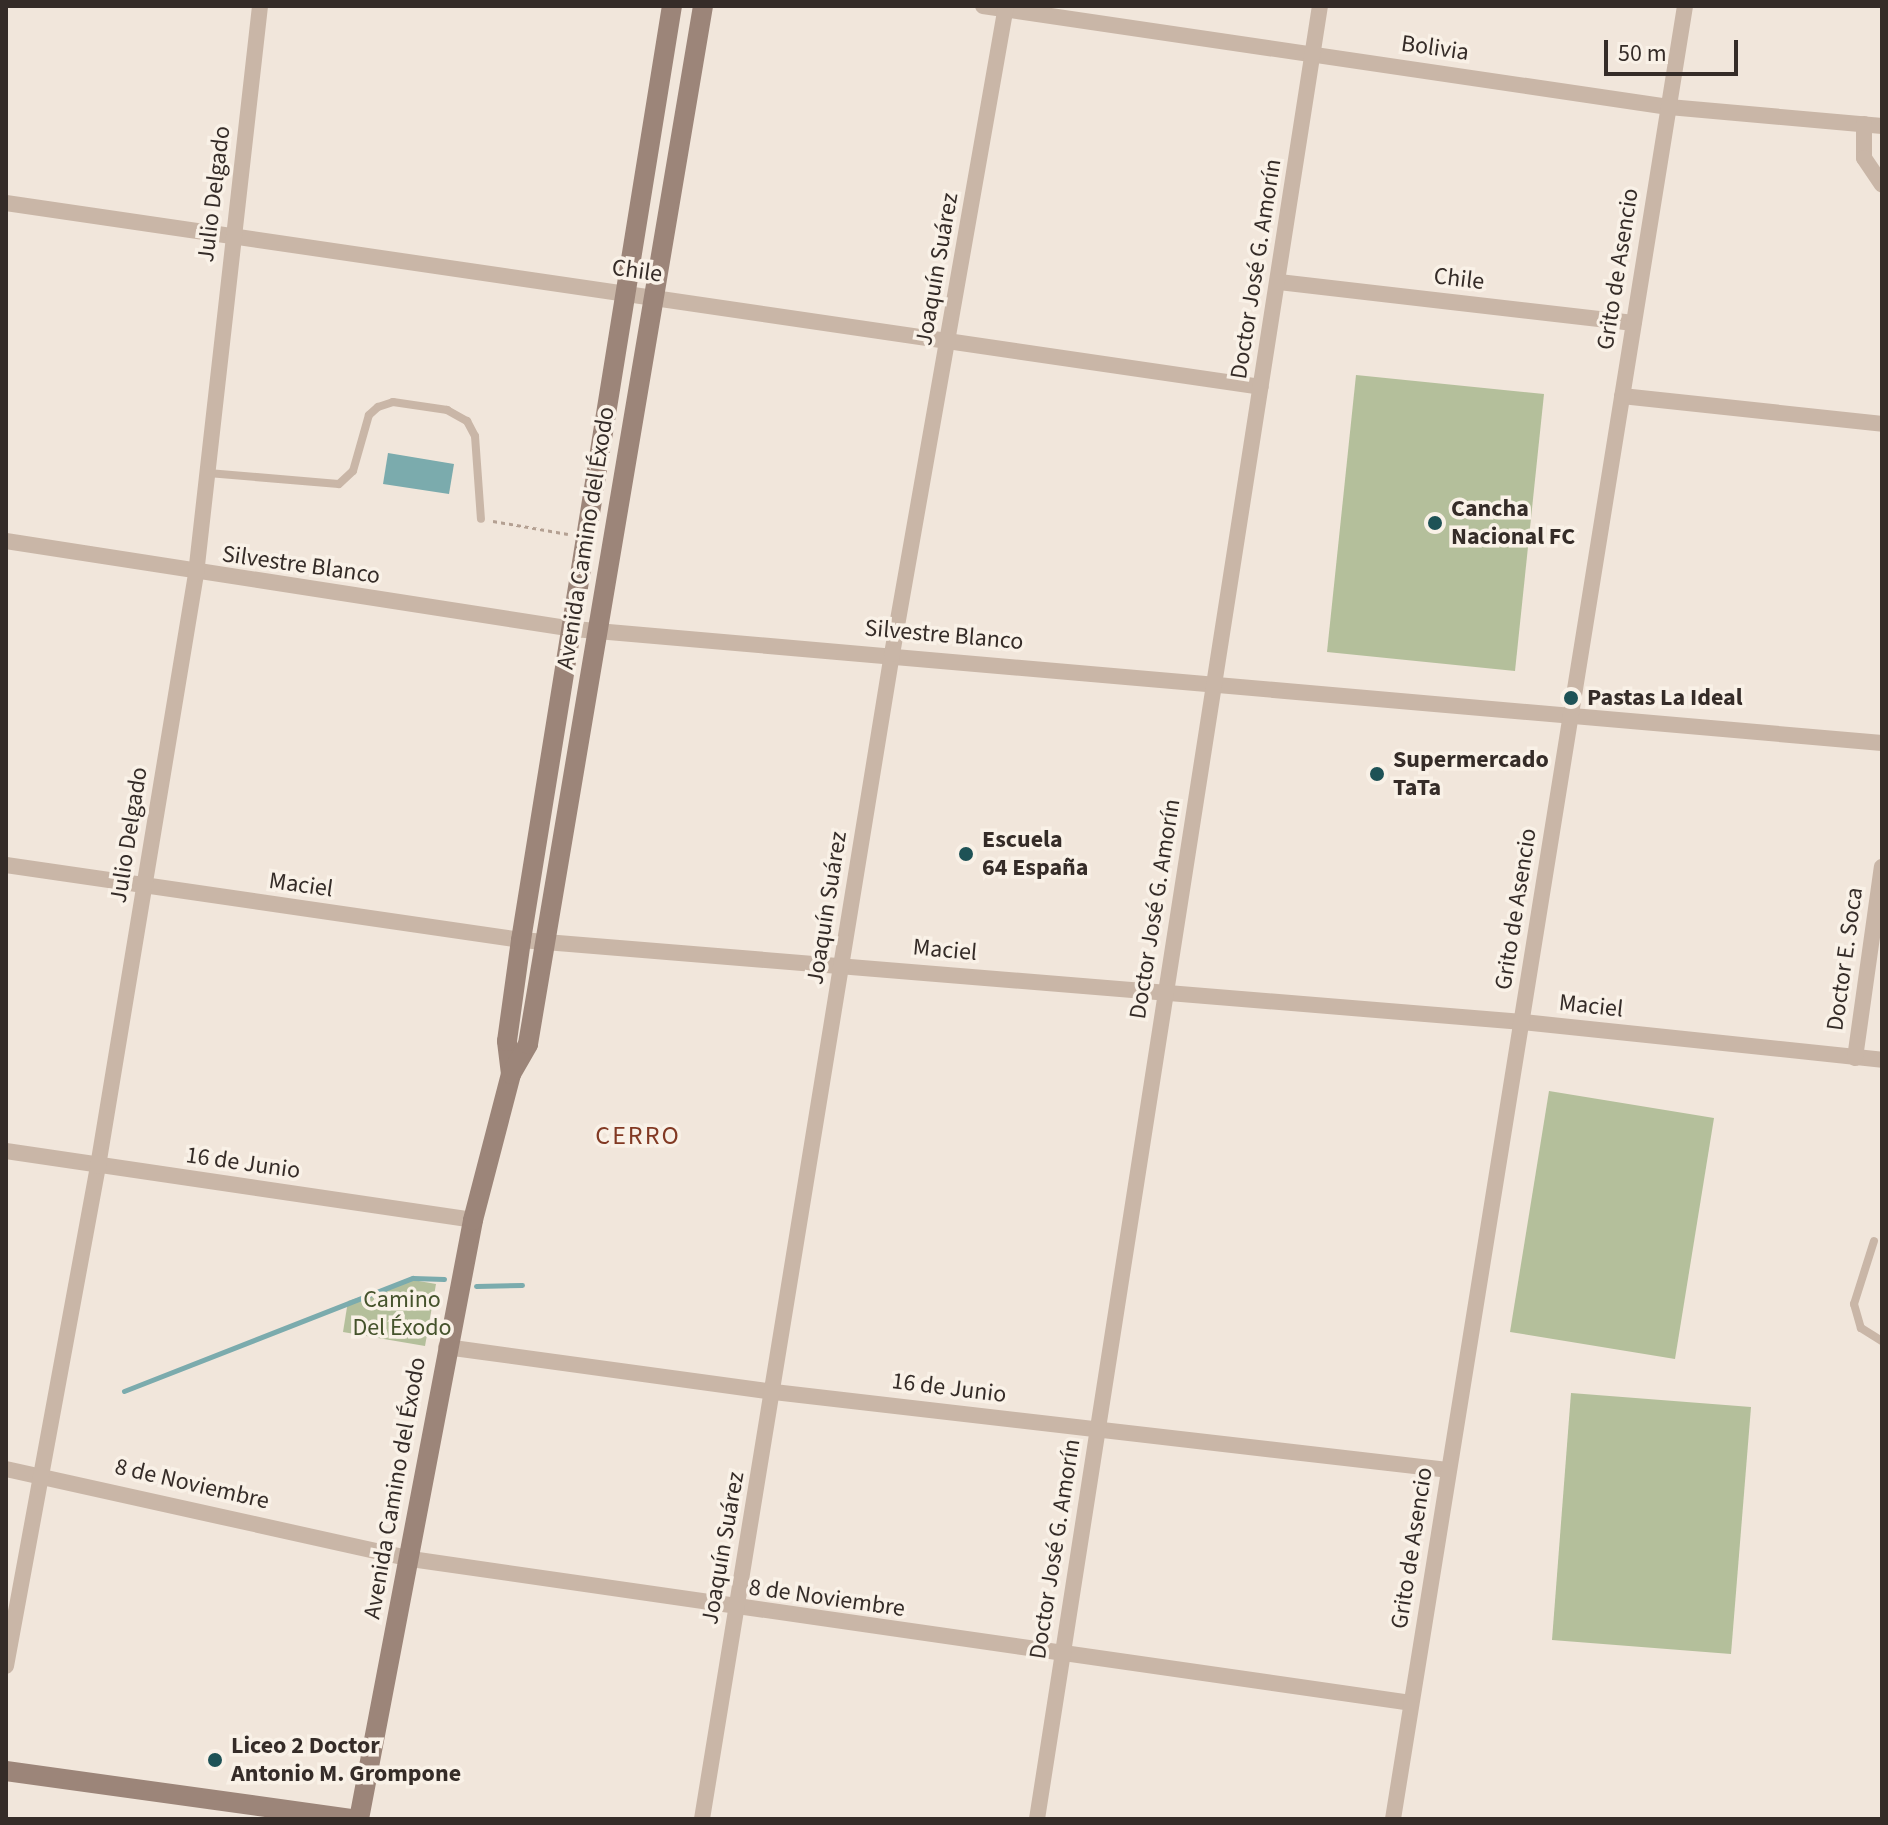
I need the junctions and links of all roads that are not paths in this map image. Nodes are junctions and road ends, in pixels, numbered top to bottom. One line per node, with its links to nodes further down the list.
1 (260, 6): 14 (street, Julio Delgado)
2 (672, 6): 16 (street, Avenida Camino del Éxodo)
3 (703, 6): 17 (street, Avenida Camino del Éxodo)
4 (983, 6): 7 (street, Bolivia)
5 (1320, 6): 8 (street, Doctor José G. Amorín)
6 (1685, 6): 9 (street, Grito de Asencio)
7 (1006, 8): 8 (street, Bolivia); 19 (street, Joaquín Suárez)
8 (1313, 55): 9 (street, Bolivia); 15 (street, Doctor José G. Amorín)
9 (1669, 107): 10 (street, Bolivia); 18 (street, Grito de Asencio)
10 (1864, 124): 11 (street, Bolivia); 12 (street)
11 (1882, 126)
12 (1882, 185)
13 (6, 203): 14 (street, Chile)
14 (233, 238): 16 (street, Chile); 23 (street, Julio Delgado)
15 (1279, 282): 18 (street, Chile); 20 (street, Doctor José G. Amorín)
16 (628, 294): 17 (street, Chile); 27 (street, Avenida Camino del Éxodo)
17 (652, 297): 19 (street, Chile); 28 (street, Avenida Camino del Éxodo)
18 (1634, 323): 21 (street, Grito de Asencio)
19 (950, 341): 20 (street, Chile); 29 (street, Joaquín Suárez)
20 (1261, 387): 30 (street, Doctor José G. Amorín)
21 (1622, 396): 22 (street); 31 (street, Grito de Asencio)
22 (1882, 424)
23 (207, 473): 24 (lane); 26 (street, Julio Delgado)
24 (481, 519)
25 (6, 541): 26 (street, Silvestre Blanco)
26 (196, 574): 27 (street, Silvestre Blanco); 35 (street, Julio Delgado)
27 (574, 629): 28 (street, Silvestre Blanco); 36 (street, Avenida Camino del Éxodo)
28 (598, 631): 29 (street, Silvestre Blanco); 37 (street, Avenida Camino del Éxodo)
29 (892, 654): 30 (street, Silvestre Blanco); 38 (street, Joaquín Suárez)
30 (1214, 686): 31 (street, Silvestre Blanco); 39 (street, Doctor José G. Amorín)
31 (1571, 715): 32 (street, Silvestre Blanco); 40 (street, Grito de Asencio)
32 (1882, 743)
33 (6, 865): 35 (street, Maciel)
34 (1882, 867): 41 (street, Doctor E. Soca)
35 (145, 887): 36 (street, Maciel); 45 (street, Julio Delgado)
36 (521, 940): 37 (street, Maciel); 43 (street, Avenida Camino del Éxodo)
37 (547, 942): 38 (street, Maciel); 43 (street, Avenida Camino del Éxodo)
38 (842, 964): 39 (street, Maciel); 50 (street, Joaquín Suárez)
39 (1166, 995): 40 (street, Maciel); 51 (street, Doctor José G. Amorín)
40 (1523, 1022): 41 (street, Maciel); 53 (street, Grito de Asencio)
41 (1855, 1058): 42 (street, Maciel)
42 (1882, 1060)
43 (511, 1074): 46 (street, Avenida Camino del Éxodo)
44 (6, 1151): 45 (street, 16 de Junio)
45 (98, 1166): 46 (street, 16 de Junio); 54 (street, Julio Delgado)
46 (473, 1220): 49 (street, Avenida Camino del Éxodo)
47 (1874, 1241): 48 (lane)
48 (1882, 1341)
49 (446, 1347): 50 (street, 16 de Junio); 55 (street, Avenida Camino del Éxodo)
50 (774, 1392): 51 (street, 16 de Junio); 56 (street, Joaquín Suárez)
51 (1097, 1430): 53 (street, 16 de Junio); 57 (street, Doctor José G. Amorín)
52 (6, 1469): 54 (street, 8 de Noviembre)
53 (1448, 1470): 59 (street, Grito de Asencio)
54 (41, 1475): 55 (street, 8 de Noviembre); 58 (street, Julio Delgado)
55 (411, 1559): 56 (street, 8 de Noviembre); 62 (street, Avenida Camino del Éxodo)
56 (737, 1609): 57 (street, 8 de Noviembre); 63 (street, Joaquín Suárez)
57 (1062, 1656): 59 (street, 8 de Noviembre); 64 (street, Doctor José G. Amorín)
58 (6, 1666)
59 (1411, 1703): 65 (street, Grito de Asencio)
60 (6, 1771): 61 (street)
61 (353, 1819)
62 (359, 1819)
63 (702, 1819)
64 (1037, 1819)
65 (1393, 1819)

